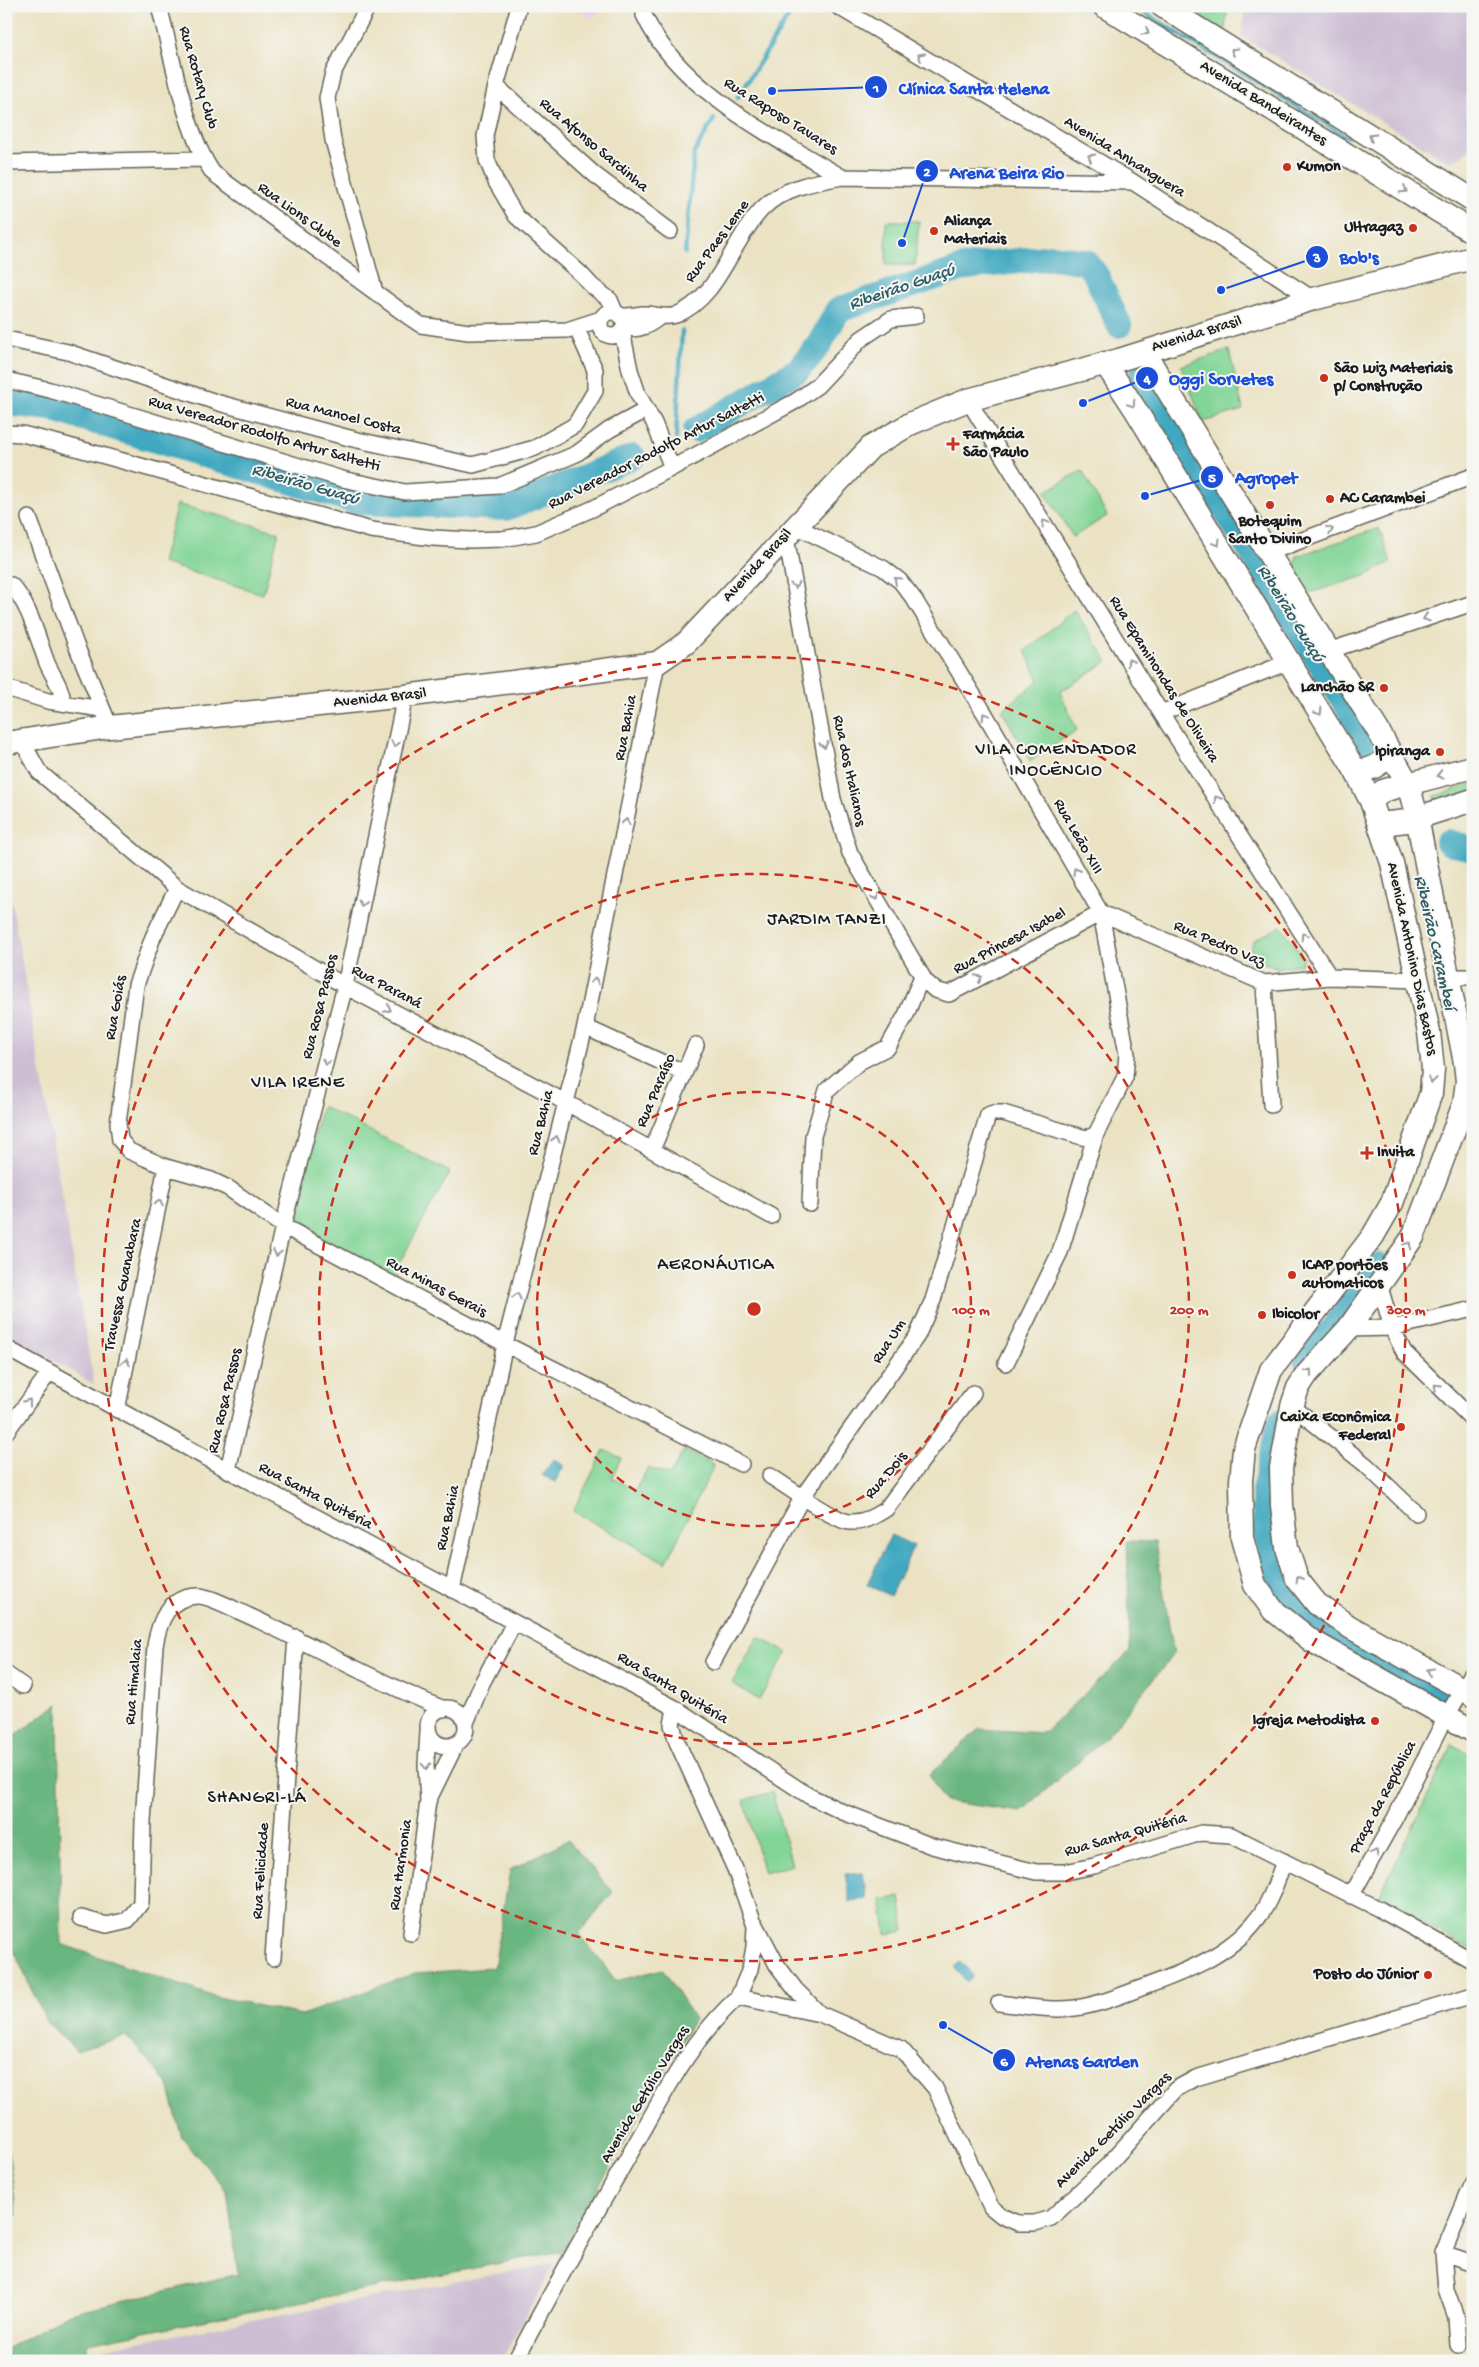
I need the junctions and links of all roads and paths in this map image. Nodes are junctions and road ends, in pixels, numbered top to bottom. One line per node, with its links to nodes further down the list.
1 (159, 6): 10 (street, Rua Rotary Club)
2 (368, 6): 19 (street)
3 (519, 6): 8 (street)
4 (837, 6): 14 (street, Avenida Anhanguera, one-way to 4)
5 (1104, 6): 12 (main road, Avenida Bandeirantes, one-way to 12)
6 (1174, 10): 9 (main road, Avenida Bandeirantes, one-way to 6)
7 (644, 16): 13 (street, Rua Raposo Tavares)
8 (496, 86): 16 (street, Rua Afonso Sardinha); 22 (street)
9 (1393, 150): 12 (main road); 15 (main road, Avenida Bandeirantes)
10 (203, 159): 11 (street); 19 (street, Rua Lions Clube)
11 (6, 163)
12 (1378, 174): 17 (main road, Avenida Bandeirantes, one-way to 17)
13 (842, 176): 14 (street, Rua Paes Leme); 22 (street, Rua Paes Leme)
14 (1133, 182): 20 (street, Avenida Anhanguera)
15 (1473, 200)
16 (670, 231)
17 (1473, 232)
18 (1473, 258): 20 (main road, Avenida Brasil)
19 (374, 292): 23 (street, Rua Lions Clube)
20 (1313, 299): 25 (main road, Avenida Brasil)
21 (916, 316): 31 (street, Rua Vereador Rodolfo Artur Saltetti)
22 (612, 323): 23 (street, Rua Lions Clube); 29 (street)
23 (574, 333): 24 (street, Rua Manoel Costa)
24 (6, 339)
25 (1144, 352): 26 (main road, Avenida Brasil); 35 (main road, Avenida Antonino Dias Bastos)
26 (1106, 364): 28 (main road, Avenida Brasil); 39 (main road, Avenida Antonino Dias Bastos, one-way to 39)
27 (6, 380): 29 (street, Rua Vereador Rodolfo Artur Saltetti)
28 (968, 400): 34 (main road, Avenida Brasil); 44 (street, Rua Epaminondas de Oliveira, one-way to 28)
29 (650, 416): 31 (street)
30 (6, 433): 31 (street, Rua Vereador Rodolfo Artur Saltetti)
31 (672, 468)
32 (1473, 476): 35 (street, one-way to 32)
33 (28, 518): 45 (street)
34 (791, 532): 40 (main road, Avenida Brasil); 58 (street, Rua Leão XIII, one-way to 34); 59 (street, Rua dos Italianos, one-way to 59)
35 (1268, 553): 38 (main road, Avenida Antonino Dias Bastos)
36 (6, 588): 43 (street)
37 (1473, 603): 38 (street, one-way to 38)
38 (1328, 650): 47 (main road, Avenida Antonino Dias Bastos)
39 (1288, 662): 44 (street); 49 (main road, Avenida Antonino Dias Bastos, one-way to 49)
40 (658, 664): 42 (main road, Avenida Brasil); 67 (street, Rua Bahia, one-way to 40)
41 (6, 688): 43 (street)
42 (405, 696): 45 (main road, Avenida Brasil); 65 (street, Rua Rosa Passos, one-way to 65)
43 (63, 703): 45 (street)
44 (1161, 712): 60 (street, Rua Epaminondas de Oliveira, one-way to 44)
45 (106, 718): 46 (main road, Avenida Brasil)
46 (14, 742): 57 (street, Rua Paraná)
47 (1390, 752): 49 (main road); 50 (main road, Avenida Antonino Dias Bastos)
48 (1473, 767): 50 (main road, one-way to 50)
49 (1356, 770): 52 (main road, Avenida Antonino Dias Bastos)
50 (1408, 784): 52 (main road); 53 (main road, Avenida Antonino Dias Bastos)
51 (1473, 800): 53 (main road)
52 (1371, 801): 54 (main road, Avenida Antonino Dias Bastos)
53 (1417, 817): 54 (main road); 55 (main road, Avenida Antonino Dias Bastos)
54 (1380, 824): 56 (main road, Avenida Antonino Dias Bastos)
55 (1424, 855): 56 (main road); 61 (main road, Avenida Antonino Dias Bastos)
56 (1392, 863): 63 (main road, Avenida Antonino Dias Bastos)
57 (177, 888): 65 (street, Rua Paraná); 73 (street, Rua Goiás)
58 (1101, 913): 64 (street, Rua Pedro Vaz); 66 (street, Rua Princesa Isabel, one-way to 58); 72 (street, Rua Leão XIII)
59 (922, 976): 66 (street, Rua dos Italianos); 76 (street)
60 (1330, 977): 63 (street, Rua Pedro Vaz); 64 (street, Rua Pedro Vaz)
61 (1449, 977): 62 (street); 79 (main road, Avenida Antonino Dias Bastos, one-way to 61)
62 (1473, 977)
63 (1417, 980): 108 (main road, Avenida Antonino Dias Bastos, one-way to 108)
64 (1264, 983): 71 (street)
65 (345, 986): 70 (street, Rua Paraná, one-way to 70); 78 (street, Rua Rosa Passos, one-way to 78)
66 (935, 990)
67 (585, 1027): 69 (street); 70 (street, Rua Bahia)
68 (696, 1045): 69 (street, Rua Paraíso)
69 (683, 1072): 74 (street, Rua Paraíso)
70 (565, 1102): 74 (street, Rua Paraná); 83 (street, Rua Bahia, one-way to 70)
71 (1270, 1105)
72 (1096, 1134): 85 (street, Rua Leão XIII); 95 (street, Rua Um)
73 (120, 1140): 75 (street, Rua Minas Gerais)
74 (652, 1150): 77 (street, Rua Paraná)
75 (166, 1168): 78 (street, Rua Minas Gerais); 89 (street, Travessa Guanabara, one-way to 75)
76 (810, 1204)
77 (771, 1216)
78 (283, 1226): 83 (street, Rua Minas Gerais); 93 (street, Rua Rosa Passos, one-way to 93)
79 (1380, 1287): 81 (street); 82 (main road, Avenida Antonino Dias Bastos)
80 (1473, 1309): 81 (street)
81 (1392, 1328): 82 (street); 90 (street, one-way to 81)
82 (1348, 1329): 88 (main road, Avenida Antonino Dias Bastos, one-way to 82)
83 (505, 1344): 92 (street, Rua Minas Gerais); 97 (street, Rua Bahia)
84 (6, 1348): 86 (street, Rua Santa Quitéria)
85 (1006, 1363)
86 (49, 1373): 89 (street, Rua Santa Quitéria); 91 (street, one-way to 86)
87 (973, 1394): 95 (street, Rua Dois)
88 (1292, 1406): 96 (street); 103 (main road, Avenida Antonino Dias Bastos, one-way to 88)
89 (117, 1410): 93 (street, Rua Santa Quitéria)
90 (1473, 1420)
91 (6, 1432)
92 (741, 1464)
93 (228, 1470): 97 (street, Rua Santa Quitéria)
94 (770, 1476): 95 (street, Rua Dois)
95 (803, 1496): 100 (street, Rua Um)
96 (1416, 1513)
97 (452, 1590): 98 (street, Rua Santa Quitéria)
98 (514, 1622): 102 (street); 106 (street, Rua Santa Quitéria)
99 (296, 1637): 105 (street, Rua Himalaia); 116 (street, Rua Himalaia); 119 (street, Rua Felicidade)
100 (713, 1662)
101 (6, 1674): 104 (street)
102 (482, 1682): 107 (street); 109 (street)
103 (1469, 1685): 108 (street, Praça da República)
104 (23, 1686)
105 (413, 1696): 107 (street, Rua Himalaia); 110 (street)
106 (675, 1708): 114 (street, Rua Santa Quitéria); 117 (street)
107 (448, 1709): 109 (street); 110 (street)
108 (1446, 1717): 111 (main road, Avenida Antonino Dias Bastos); 115 (street, Praça da República, one-way to 108)
109 (466, 1723): 112 (street)
110 (429, 1726): 112 (street); 113 (street, Rua Harmonia, one-way to 113)
111 (1473, 1731)
112 (456, 1744): 113 (street, Rua Harmonia)
113 (428, 1801): 118 (street, Rua Harmonia)
114 (1284, 1861): 115 (street, Rua Santa Quitéria); 123 (street)
115 (1351, 1896): 120 (street, Rua Santa Quitéria)
116 (81, 1918)
117 (752, 1920): 122 (street); 124 (street)
118 (411, 1933)
119 (273, 1958)
120 (1473, 1961)
121 (1473, 1995): 124 (street, Avenida Getúlio Vargas)
122 (738, 1997): 124 (street, Avenida Getúlio Vargas); 129 (street, Avenida Getúlio Vargas)
123 (999, 2003)
124 (820, 2014)
125 (1473, 2182): 126 (street)
126 (1444, 2253): 127 (street); 128 (street)
127 (1473, 2263)
128 (1458, 2345)
129 (515, 2361)

